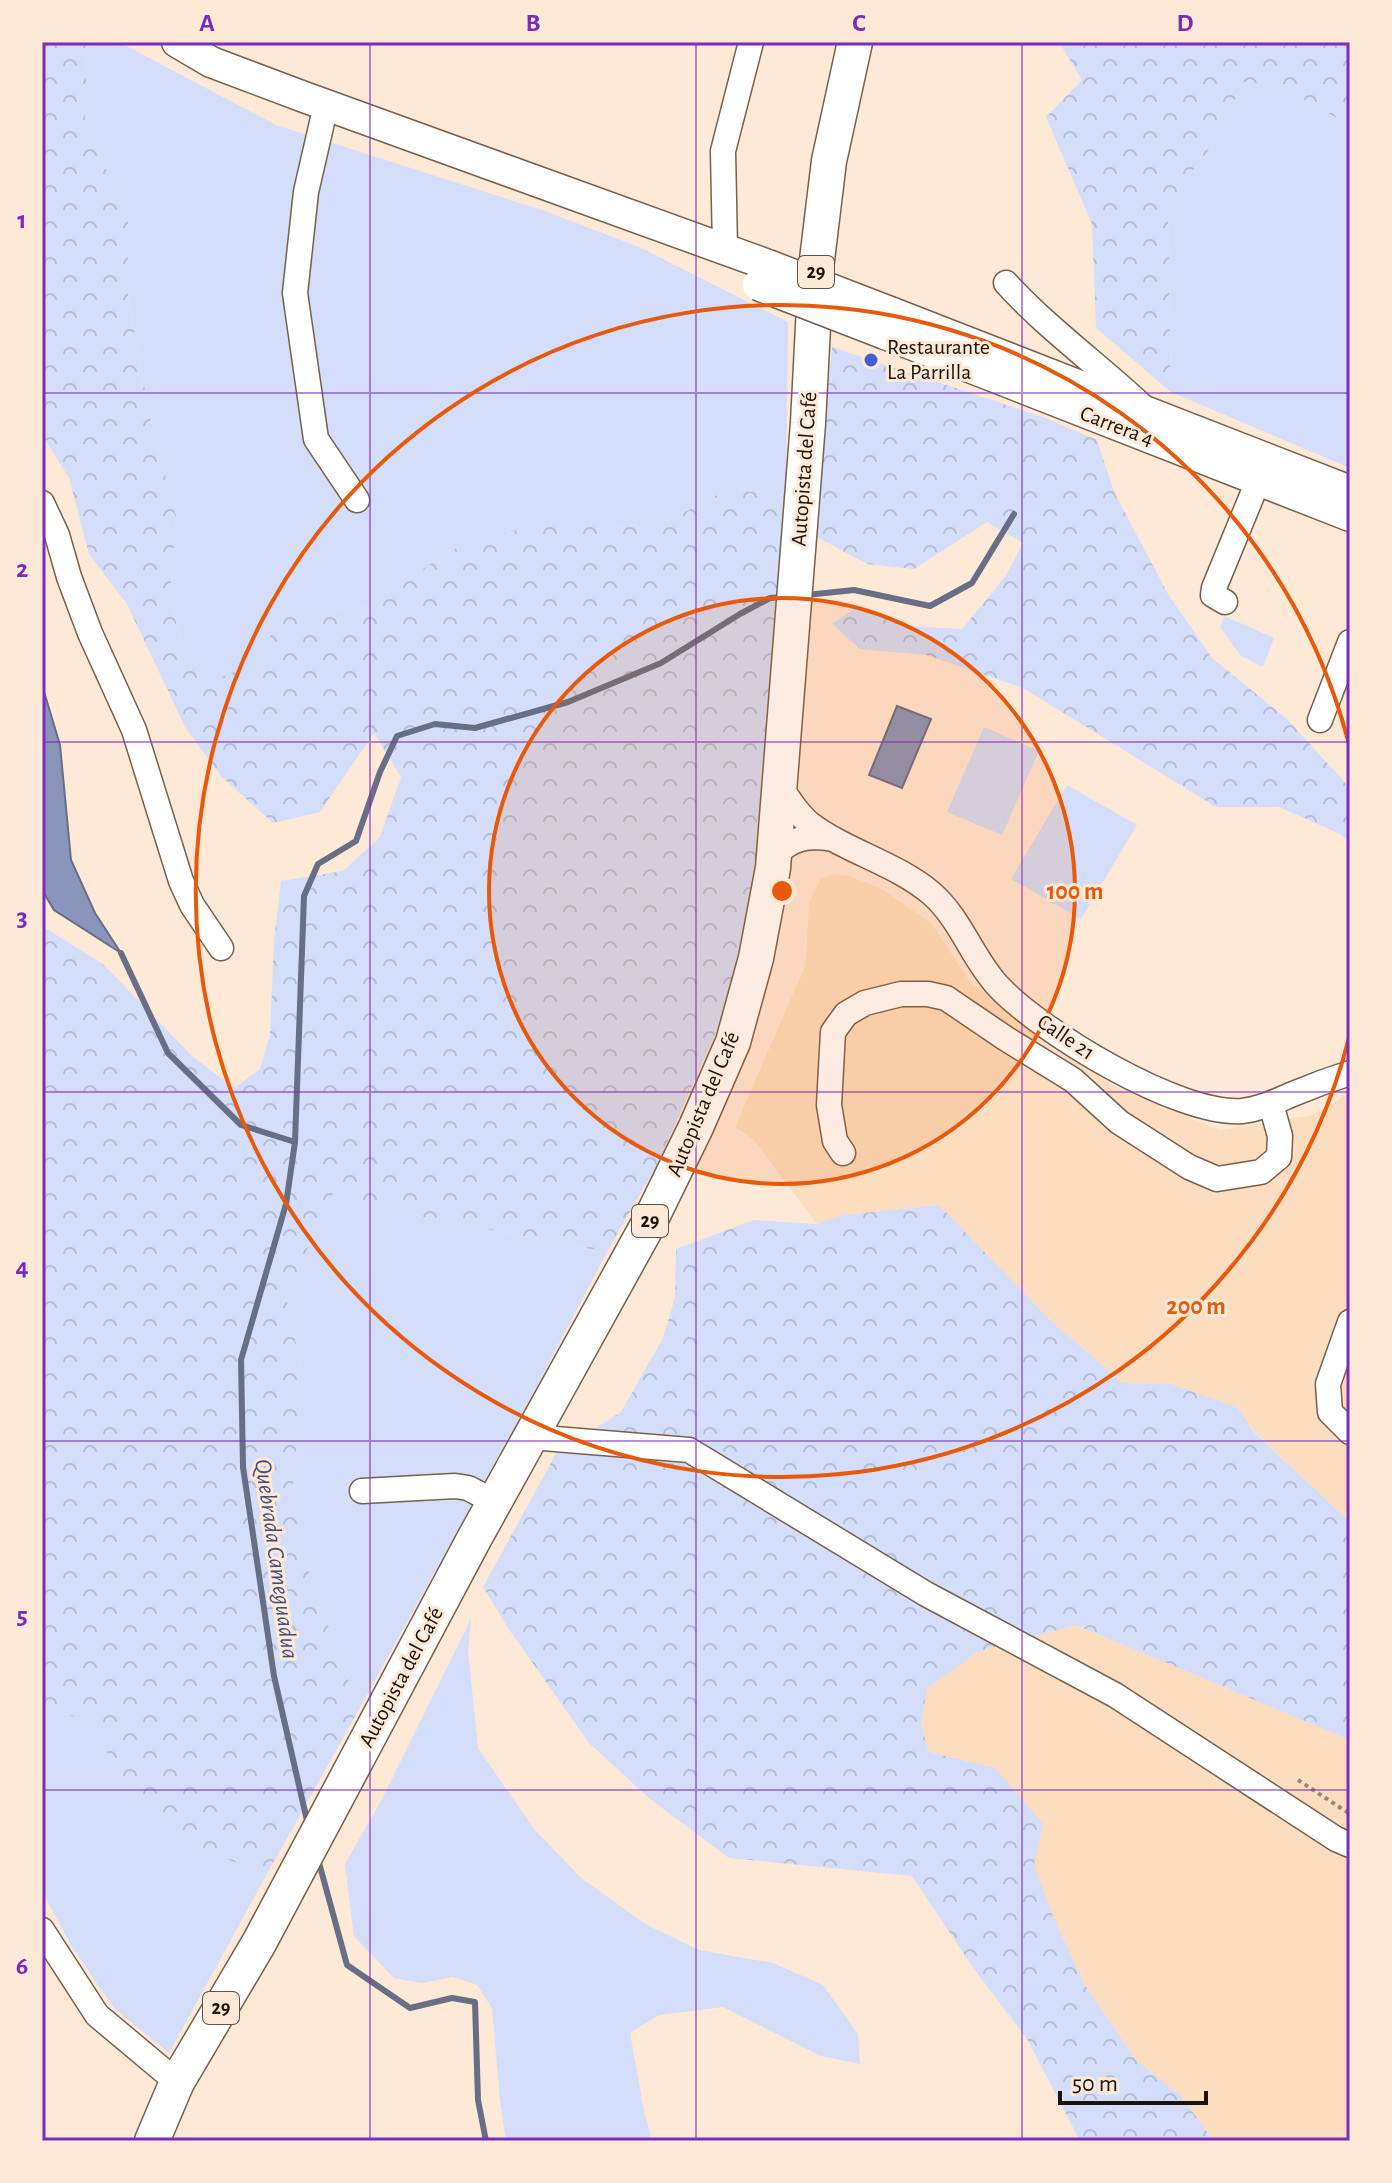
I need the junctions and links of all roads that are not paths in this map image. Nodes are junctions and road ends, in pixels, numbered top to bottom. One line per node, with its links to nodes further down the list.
1 (177, 42): 4 (main road)
2 (751, 42): 6 (street)
3 (855, 42): 19 (highway, Autopista del Café / 29)
4 (326, 105): 5 (main road); 13 (street)
5 (611, 207): 6 (main road); 7 (main road)
6 (725, 249): 7 (main road)
7 (763, 275): 9 (main road, bridge)
8 (1006, 283): 10 (street)
9 (887, 323): 10 (main road, Carrera 4); 11 (main road, Carrera 4)
10 (1149, 413): 12 (main road, Carrera 4)
11 (1258, 481): 15 (main road, Carrera 4); 16 (street)
12 (1350, 491)
13 (357, 500)
14 (42, 503): 22 (street)
15 (1350, 516)
16 (1225, 602)
17 (1349, 650): 18 (street)
18 (1320, 720)
19 (780, 786): 20 (street, Calle 21); 21 (highway, Autopista del Café / 29)
20 (836, 839): 21 (street, Calle 21); 24 (street, Calle 21)
21 (774, 857): 28 (highway, Autopista del Café / 29)
22 (221, 948)
23 (1350, 1073): 24 (street, Calle 21)
24 (1271, 1104): 25 (street)
25 (843, 1153)
26 (1350, 1322): 27 (street)
27 (1350, 1432)
28 (531, 1437): 30 (highway, Autopista del Café / 29); 31 (street)
29 (362, 1491): 30 (street)
30 (495, 1502): 33 (highway, Autopista del Café / 29)
31 (1350, 1845)
32 (42, 1930): 33 (street)
33 (177, 2082): 34 (highway, Autopista del Café / 29)
34 (152, 2141)

